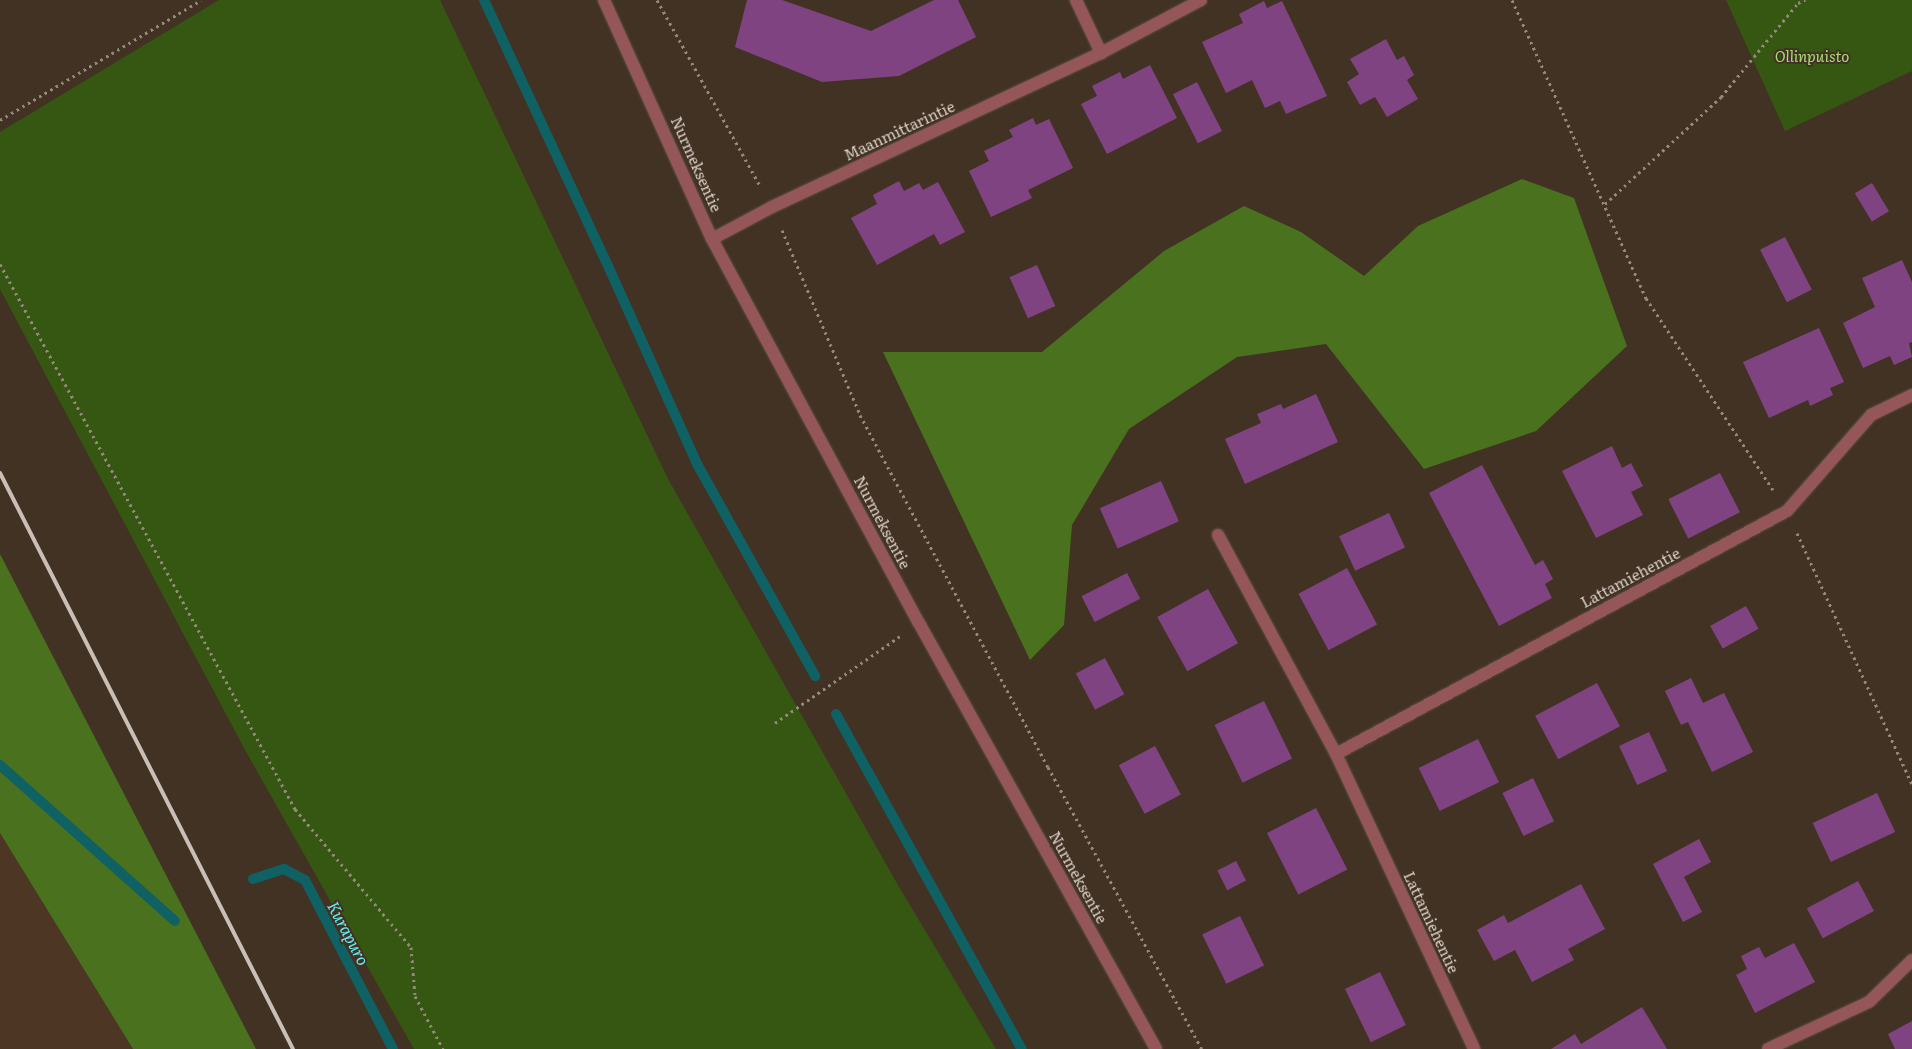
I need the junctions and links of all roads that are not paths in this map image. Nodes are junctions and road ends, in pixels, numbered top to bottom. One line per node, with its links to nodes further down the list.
1 (604, 0): 5 (street, Nurmeksentie)
2 (1076, 0): 4 (street)
3 (1201, 0): 4 (street, Maanmittarintie)
4 (1101, 53): 5 (street, Maanmittarintie)
5 (712, 239): 10 (street, Nurmeksentie)
6 (1912, 395): 8 (street, Lattamiehentie)
7 (1218, 535): 8 (street, Lattamiehentie)
8 (1336, 754): 11 (street, Lattamiehentie)
9 (1912, 960): 12 (street)
10 (1156, 1049)
11 (1474, 1049)
12 (1768, 1049)

